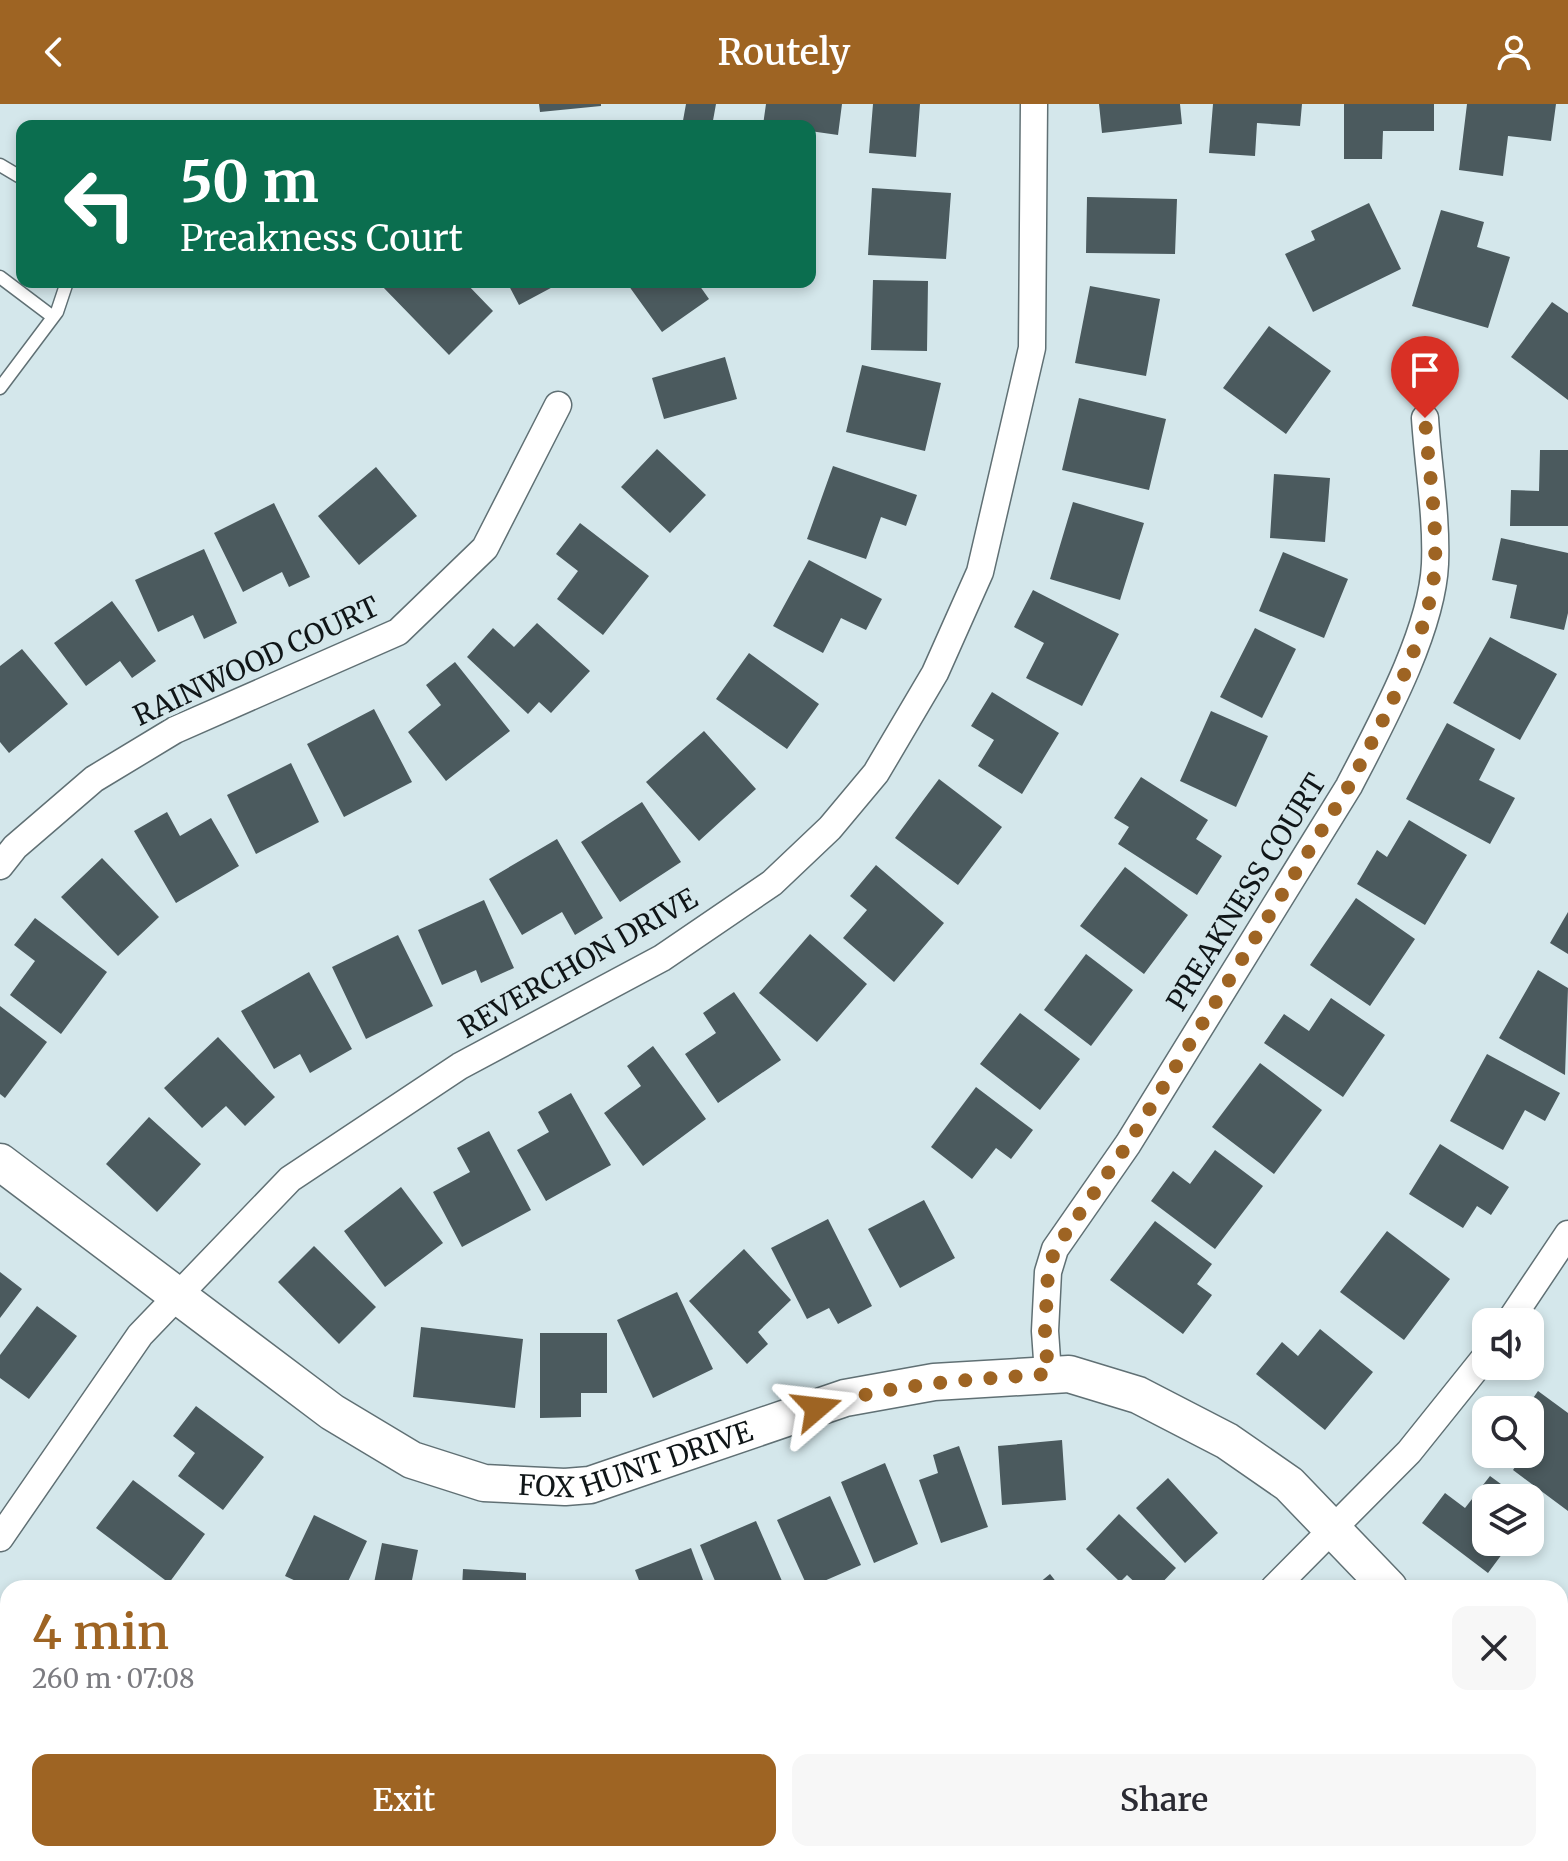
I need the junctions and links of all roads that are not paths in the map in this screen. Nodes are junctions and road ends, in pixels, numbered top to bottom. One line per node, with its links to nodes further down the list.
1 (1034, 104): 11 (street, REVERCHON DRIVE)
2 (0, 277): 4 (lane)
3 (65, 288): 4 (lane)
4 (53, 317): 5 (lane)
5 (0, 388)
6 (558, 405): 8 (street, RAINWOOD COURT)
7 (1425, 418): 14 (street, PREAKNESS COURT)
8 (0, 866)
9 (0, 1162): 11 (street, FOX HUNT DRIVE)
10 (1568, 1234): 12 (street)
11 (177, 1295): 14 (street, FOX HUNT DRIVE); 16 (street, REVERCHON DRIVE)
12 (1518, 1308)
13 (1472, 1373): 15 (street)
14 (1048, 1374): 15 (street, FOX HUNT DRIVE)
15 (1332, 1529): 17 (street); 18 (street, FOX HUNT DRIVE)
16 (0, 1538)
17 (1282, 1580)
18 (1381, 1580)

